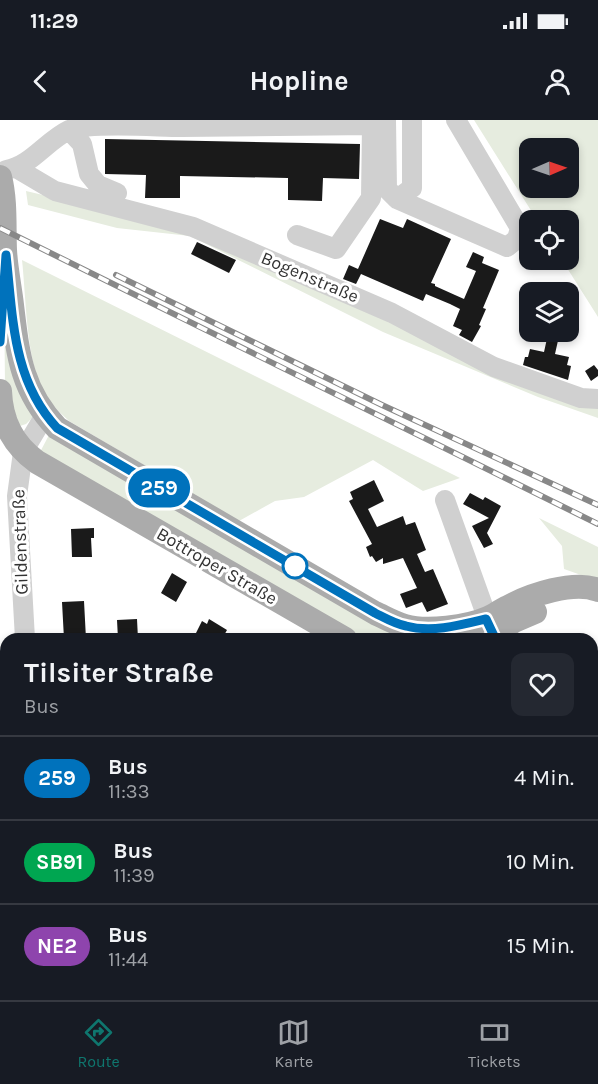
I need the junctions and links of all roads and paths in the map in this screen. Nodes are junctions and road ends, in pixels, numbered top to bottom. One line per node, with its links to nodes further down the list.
1 (412, 120): 8 (street)
2 (456, 120): 8 (street)
3 (377, 122): 4 (street); 8 (street); 9 (street)
4 (181, 123): 5 (street)
5 (69, 130): 6 (street); 7 (street)
6 (5, 172): 10 (main road); 13 (street, Bogenstraße)
7 (117, 193)
8 (397, 199)
9 (297, 235)
10 (6, 255): 11 (main road); 14 (main road)
11 (0, 342)
12 (0, 391): 16 (main road, Bottroper Straße)
13 (590, 398)
14 (45, 415): 16 (street, Gildenstraße); 22 (main road)
15 (0, 439): 16 (street)
16 (23, 452): 20 (street, Gildenstraße); 21 (main road, Bottroper Straße)
17 (445, 500): 22 (street)
18 (598, 590): 22 (main road)
19 (598, 596): 22 (main road)
20 (25, 633)
21 (335, 633)
22 (491, 633)

